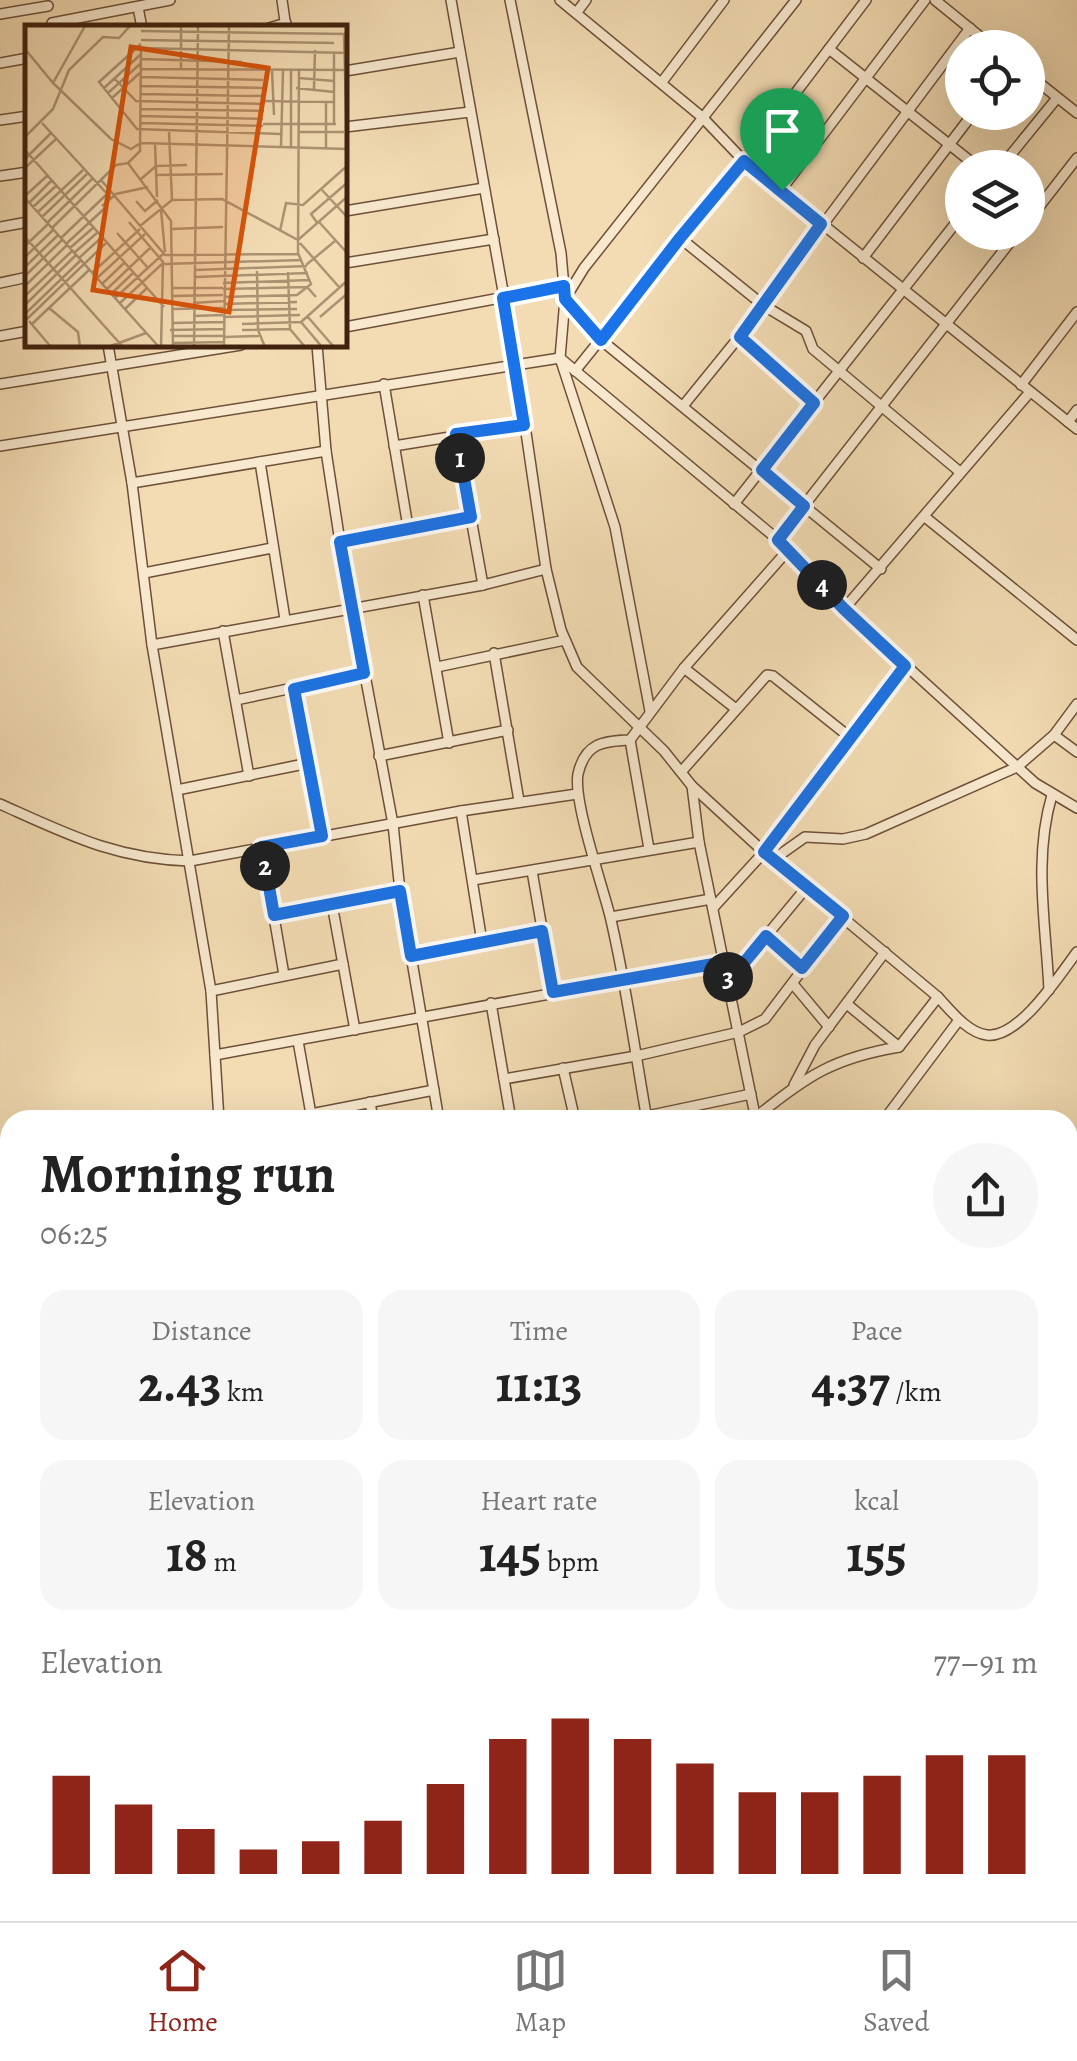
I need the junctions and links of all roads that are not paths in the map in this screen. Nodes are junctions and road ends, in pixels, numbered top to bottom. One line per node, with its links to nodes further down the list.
1 (170, 0): 13 (street)
2 (282, 0): 18 (street)
3 (451, 0): 22 (street)
4 (510, 0): 60 (street)
5 (560, 0): 14 (street)
6 (586, 0): 14 (street)
7 (724, 0): 27 (street)
8 (796, 0): 34 (street)
9 (866, 0): 21 (street)
10 (925, 0): 26 (street)
11 (935, 0): 19 (street)
12 (48, 3): 15 (street); 16 (street)
13 (138, 7): 16 (street); 17 (street)
14 (577, 12): 27 (street)
15 (0, 14)
16 (52, 25)
17 (141, 25)
18 (286, 25)
19 (970, 28): 20 (street); 30 (street)
20 (972, 30)
21 (828, 50): 26 (street); 42 (street)
22 (460, 52): 25 (street); 31 (street)
23 (25, 59): 24 (street)
24 (0, 64)
25 (348, 71)
26 (867, 78): 30 (street); 46 (street)
27 (662, 82): 34 (street)
28 (1045, 88): 29 (street)
29 (1057, 98): 32 (street); 40 (street)
30 (908, 110): 38 (street); 50 (street)
31 (470, 112): 36 (street); 45 (street)
32 (1077, 113)
33 (25, 116): 35 (street)
34 (702, 117): 42 (street); 63 (street)
35 (0, 120)
36 (348, 128)
37 (960, 130): 38 (street)
38 (950, 144): 39 (street); 56 (street)
39 (957, 150)
40 (1015, 150)
41 (1077, 158): 47 (street)
42 (744, 161): 46 (street); 53 (street)
43 (25, 172): 44 (street)
44 (0, 176)
45 (484, 188): 48 (street); 54 (street)
46 (782, 190): 50 (street)
47 (1045, 195)
48 (348, 211)
49 (25, 223): 51 (street)
50 (821, 224): 56 (street); 64 (street)
51 (0, 227)
52 (945, 236): 61 (street)
53 (680, 238): 64 (street); 71 (street)
54 (494, 239): 57 (street); 62 (street)
55 (1004, 250): 66 (street)
56 (863, 258): 61 (street)
57 (348, 263)
58 (25, 278): 59 (street)
59 (0, 282)
60 (564, 286): 62 (street); 63 (street)
61 (902, 290): 66 (street); 79 (street)
62 (503, 298): 67 (street); 76 (street)
63 (565, 299): 71 (street); 75 (street)
64 (763, 305): 70 (street); 79 (street)
65 (1077, 312): 82 (street)
66 (944, 324): 82 (street); 86 (street)
67 (348, 326)
68 (25, 332): 69 (street)
69 (0, 336)
70 (740, 337): 84 (street); 85 (street)
71 (601, 340): 78 (street); 85 (street)
72 (109, 348): 77 (street)
73 (223, 348): 77 (street)
74 (316, 348): 83 (street)
75 (560, 358): 76 (street); 78 (street); 130 (street)
76 (516, 364): 81 (street); 89 (street)
77 (112, 366): 80 (street); 90 (street)
78 (575, 370): 100 (street)
79 (839, 370): 84 (street); 86 (street)
80 (0, 384)
81 (384, 384): 83 (street); 94 (street)
82 (1025, 389): 88 (street); 98 (street)
83 (321, 394): 90 (street); 95 (street)
84 (814, 403): 97 (street)
85 (682, 406): 97 (street)
86 (880, 407): 98 (street); 101 (street)
87 (1077, 410): 88 (street)
88 (1068, 422): 91 (street)
89 (524, 425): 92 (street); 109 (street)
90 (123, 426): 93 (street); 99 (street)
91 (1077, 429)
92 (456, 434): 94 (street); 102 (street)
93 (0, 444)
94 (394, 446): 104 (street)
95 (326, 451): 96 (street); 106 (street)
96 (260, 462): 99 (street); 107 (street)
97 (762, 470): 100 (street); 101 (street)
98 (960, 472): 103 (street)
99 (132, 483): 111 (street)
100 (734, 504): 105 (street)
101 (804, 506): 105 (street); 110 (street)
102 (471, 517): 104 (street); 112 (street)
103 (925, 517): 110 (street); 119 (street)
104 (408, 528): 106 (street)
105 (778, 540): 108 (street)
106 (340, 542): 114 (street)
107 (272, 548): 111 (street); 116 (street)
108 (789, 549): 115 (street); 124 (street)
109 (546, 569): 112 (street); 118 (street)
110 (881, 569): 115 (street)
111 (144, 574): 120 (street)
112 (483, 585): 113 (street)
113 (423, 595): 114 (street); 123 (street)
114 (353, 608): 116 (street); 125 (street)
115 (844, 609): 122 (street)
116 (285, 619): 117 (street)
117 (223, 631): 120 (street); 127 (street)
118 (566, 640): 121 (street); 131 (street)
119 (1077, 640)
120 (152, 644): 144 (street)
121 (494, 653): 123 (street); 132 (street)
122 (905, 666): 134 (street); 140 (street)
123 (436, 667): 136 (street)
124 (684, 668): 129 (street); 130 (street)
125 (364, 673): 126 (street); 138 (street)
126 (294, 689): 127 (street); 139 (street)
127 (236, 700): 142 (street)
128 (1077, 704): 133 (street)
129 (736, 709): 134 (street); 141 (street)
130 (650, 710): 131 (street)
131 (637, 728): 135 (street); 141 (street)
132 (508, 730): 136 (street); 147 (street)
133 (1054, 735): 137 (street); 140 (street)
134 (852, 739): 156 (street)
135 (630, 740): 145 (street); 155 (street)
136 (449, 743): 138 (street)
137 (1077, 752)
138 (380, 756): 151 (street)
139 (308, 762): 142 (street); 152 (street)
140 (1017, 767): 146 (street); 157 (street)
141 (681, 772): 143 (street)
142 (248, 776): 144 (street)
143 (692, 786): 153 (street); 156 (street)
144 (177, 790): 159 (street)
145 (578, 794): 147 (street); 158 (street)
146 (1052, 795): 149 (street); 184 (street)
147 (519, 802): 150 (street)
148 (0, 804): 159 (street)
149 (1077, 808)
150 (461, 811): 151 (street); 161 (street)
151 (393, 824): 152 (street); 163 (street)
152 (322, 836): 154 (street)
153 (699, 842): 155 (street); 164 (street)
154 (262, 847): 159 (street); 166 (street)
155 (650, 849): 158 (street)
156 (764, 852): 157 (street); 164 (street)
157 (774, 859): 162 (street)
158 (594, 860): 160 (street); 168 (street)
159 (190, 861): 182 (street)
160 (532, 870): 161 (street); 169 (street)
161 (473, 880): 171 (street)
162 (806, 888): 167 (street); 170 (street)
163 (400, 891): 165 (street); 174 (street)
164 (712, 903): 168 (street); 175 (street)
165 (332, 904): 166 (street); 176 (street)
166 (274, 915): 178 (street)
167 (843, 916): 172 (street); 177 (street)
168 (610, 917): 180 (street)
169 (542, 931): 171 (street); 183 (street)
170 (766, 936): 177 (street); 179 (street)
171 (482, 942): 174 (street)
172 (885, 952): 185 (street); 187 (street)
173 (1077, 952): 184 (street)
174 (411, 956): 188 (street)
175 (725, 962): 179 (street); 180 (street)
176 (343, 964): 178 (street); 191 (street)
177 (802, 968): 181 (street)
178 (284, 975): 182 (street)
179 (729, 981): 192 (street)
180 (623, 982): 183 (street); 196 (street)
181 (793, 984): 190 (street); 192 (street)
182 (210, 990): 195 (street)
183 (553, 992): 186 (street)
184 (1049, 993): 189 (street)
185 (938, 997): 189 (street); 194 (street)
186 (492, 1004): 188 (street); 198 (street)
187 (848, 1005): 190 (street); 194 (street)
188 (421, 1016): 191 (street); 200 (street)
189 (960, 1020): 214 (street)
190 (829, 1028): 199 (street)
191 (355, 1030): 193 (street)
192 (739, 1032): 196 (street); 201 (street)
193 (298, 1042): 195 (street); 204 (street)
194 (899, 1047): 199 (street)
195 (216, 1055): 203 (street)
196 (636, 1056): 197 (street); 210 (street)
197 (564, 1068): 198 (street); 209 (street)
198 (504, 1080): 208 (street)
199 (793, 1088): 213 (street)
200 (434, 1090): 202 (street); 207 (street)
201 (752, 1094): 211 (street); 212 (street)
202 (370, 1102): 205 (street); 206 (street)
203 (219, 1110)
204 (311, 1110)
205 (339, 1110)
206 (371, 1110)
207 (437, 1110)
208 (509, 1110)
209 (572, 1110)
210 (646, 1110)
211 (682, 1110)
212 (755, 1110)
213 (767, 1110)
214 (892, 1110)

